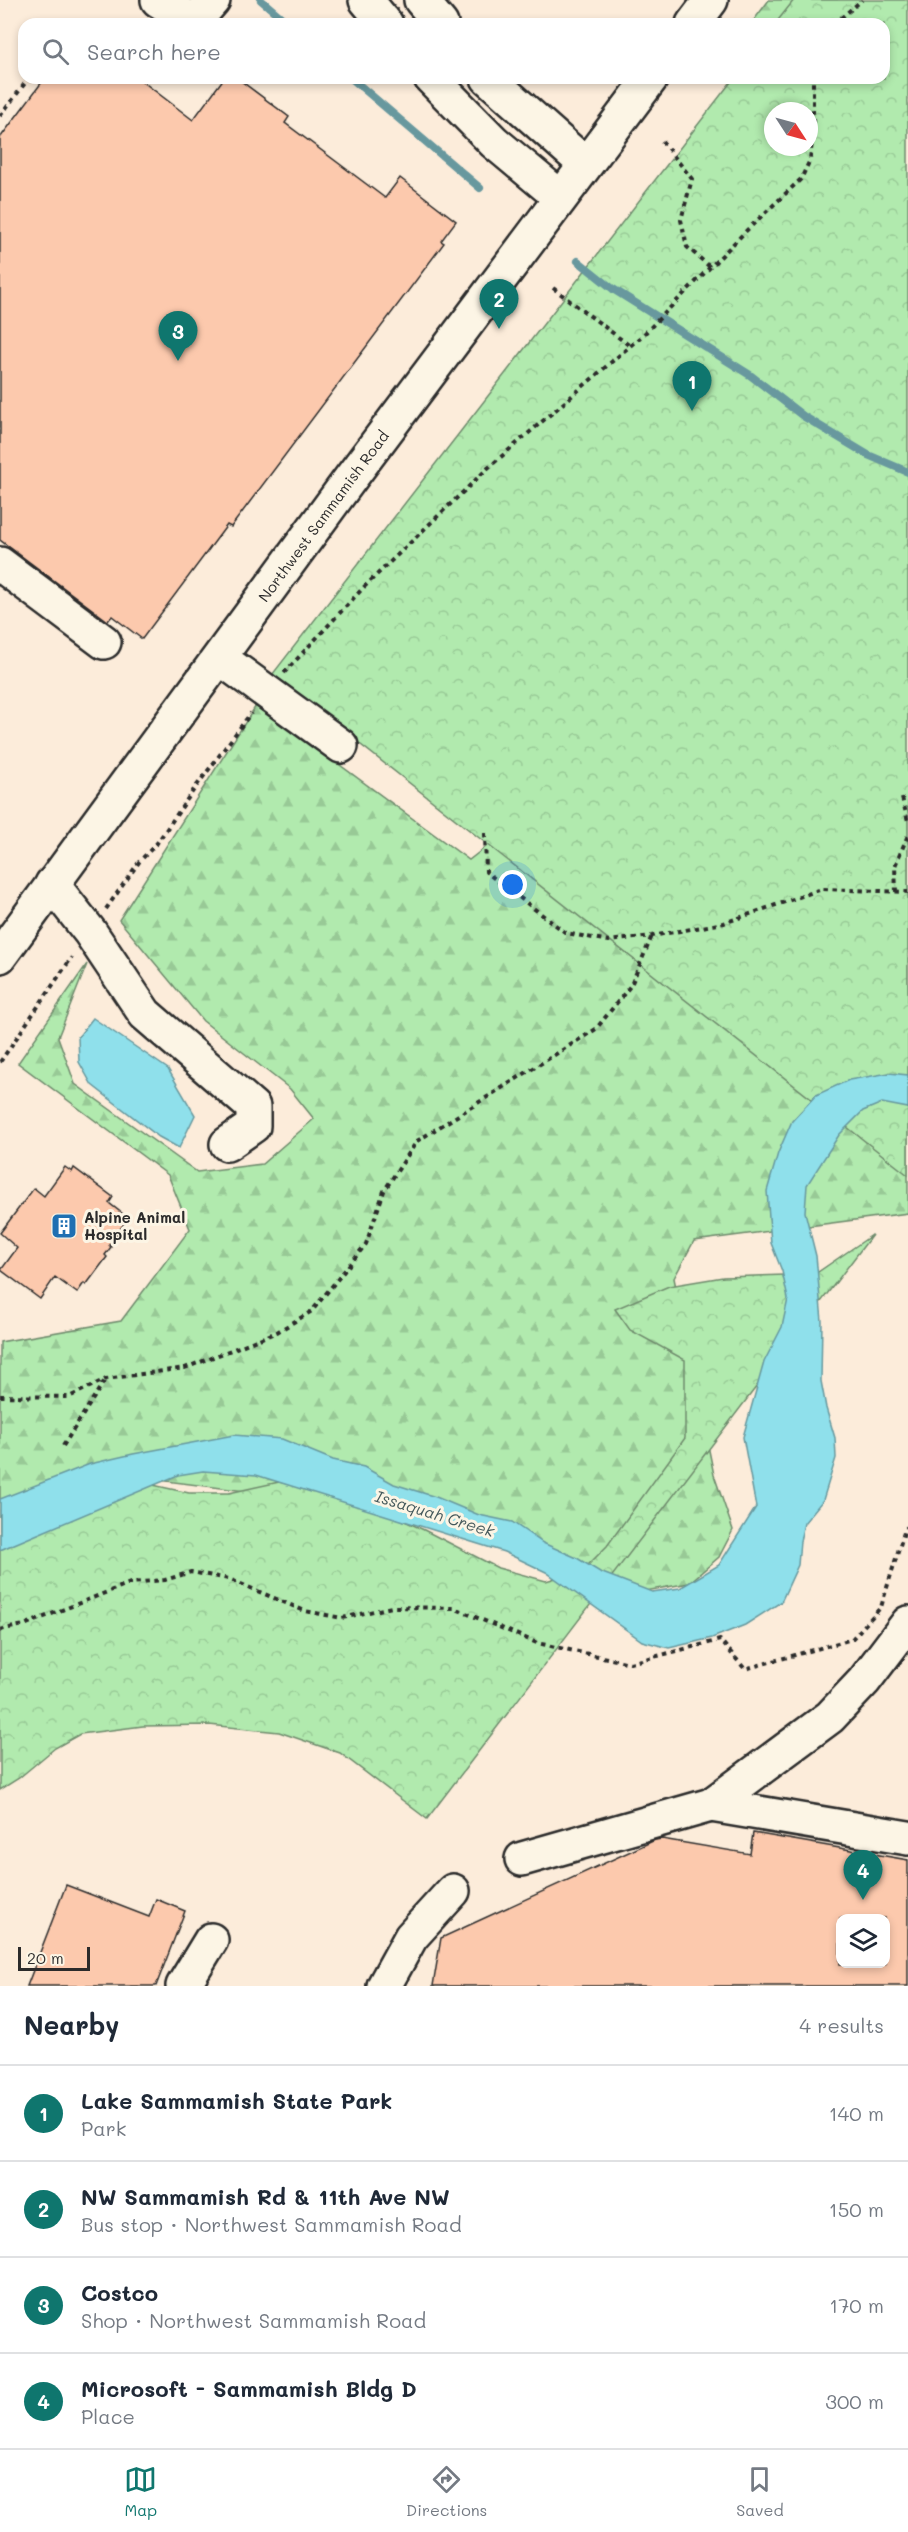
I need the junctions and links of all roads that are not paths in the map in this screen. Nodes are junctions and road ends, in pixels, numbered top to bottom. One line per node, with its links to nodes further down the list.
1 (158, 0): 5 (main road)
2 (366, 0): 6 (main road)
3 (421, 0): 7 (main road)
4 (711, 0): 8 (main road)
5 (208, 6)
6 (381, 18)
7 (436, 18)
8 (698, 18)
9 (437, 84): 13 (main road)
10 (495, 84): 12 (main road)
11 (646, 84): 12 (main road, Northwest Sammamish Road)
12 (585, 164): 13 (main road, Northwest Sammamish Road)
13 (560, 196): 16 (main road, Northwest Sammamish Road)
14 (0, 564): 15 (main road)
15 (104, 642)
16 (220, 658): 17 (main road); 18 (main road, Northwest Sammamish Road)
17 (341, 746)
18 (51, 884): 19 (main road, Northwest Sammamish Road); 20 (main road)
19 (0, 956)
20 (227, 1144)
21 (908, 1623): 22 (main road)
22 (711, 1805): 23 (main road); 24 (main road)
23 (908, 1838)
24 (522, 1859)
25 (453, 1891): 28 (main road)
26 (211, 1940): 27 (main road)
27 (183, 1986)
28 (384, 1986)

